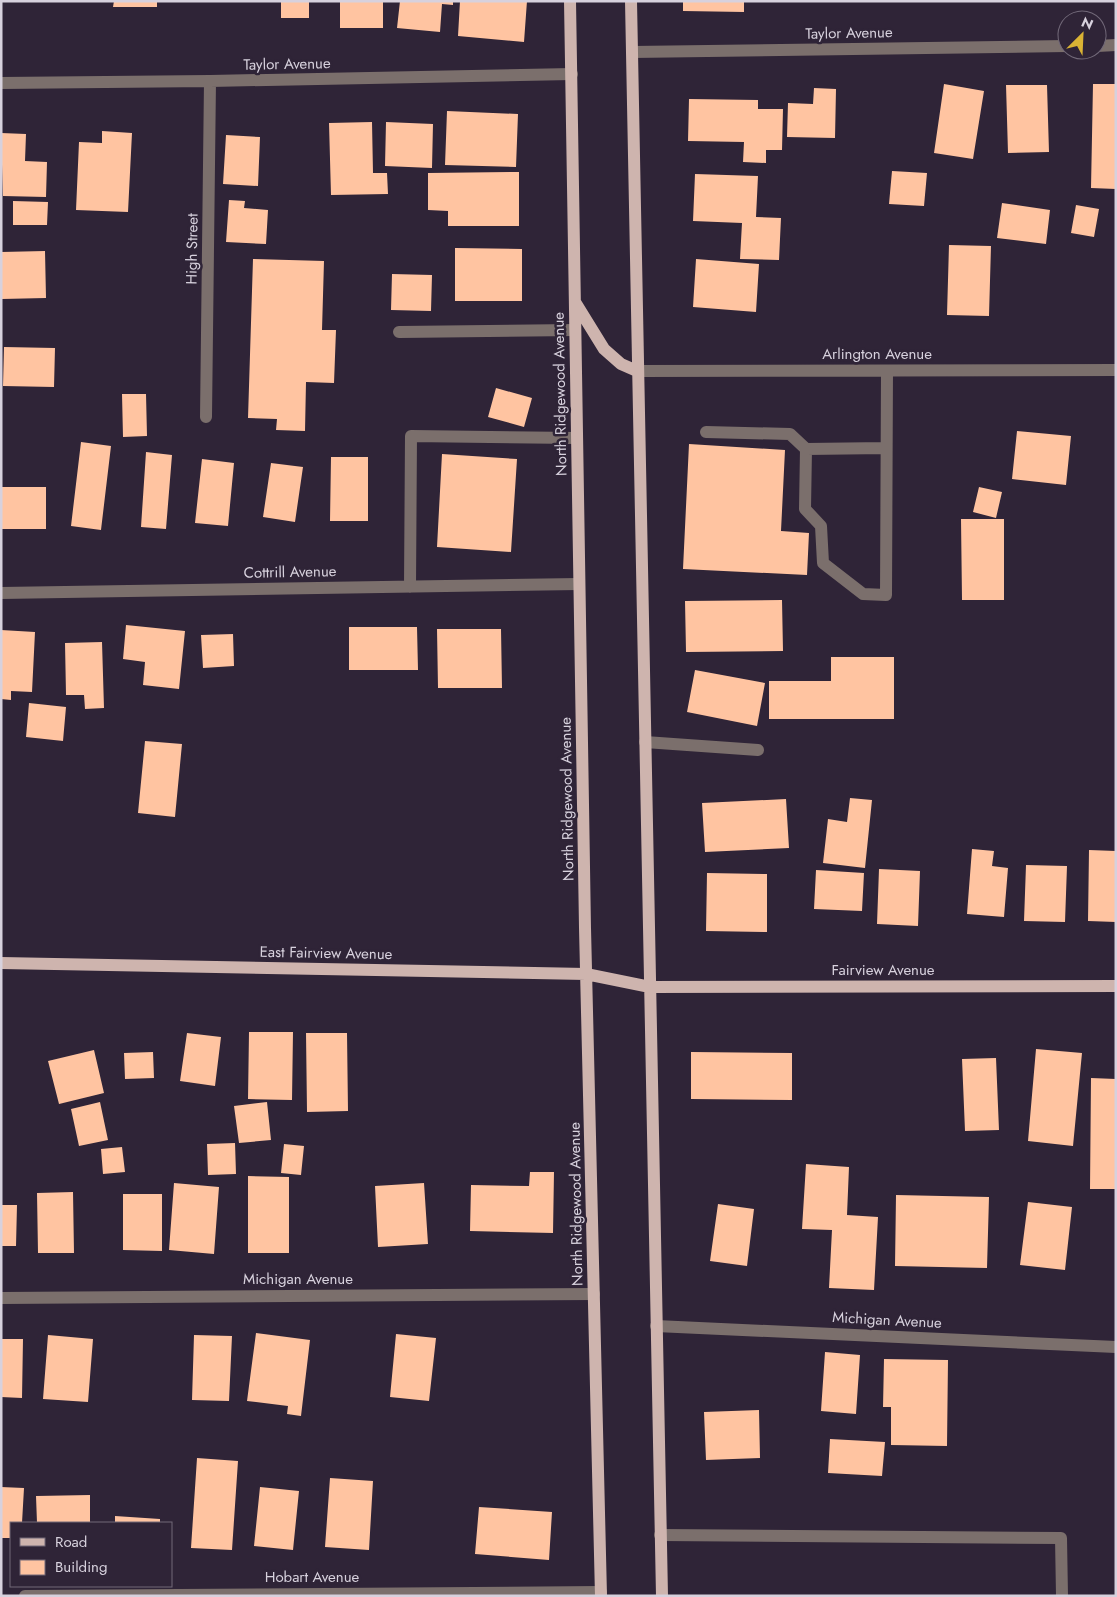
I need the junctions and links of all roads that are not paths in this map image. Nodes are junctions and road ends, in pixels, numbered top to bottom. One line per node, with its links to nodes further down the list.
1 (570, 1): 5 (main road, North Ridgewood Avenue)
2 (631, 1): 4 (main road)
3 (1057, 46): 4 (street, Taylor Avenue)
4 (632, 52): 12 (main road)
5 (572, 74): 6 (street, Taylor Avenue); 8 (main road, North Ridgewood Avenue)
6 (210, 81): 7 (street, Taylor Avenue); 14 (street, High Street)
7 (1, 83)
8 (575, 302): 9 (main road, North Ridgewood Avenue); 12 (main road)
9 (575, 330): 10 (street); 16 (main road, North Ridgewood Avenue)
10 (399, 332)
11 (1116, 370): 13 (street, Arlington Avenue)
12 (638, 371): 13 (street, Arlington Avenue); 22 (main road)
13 (887, 371): 18 (street)
14 (206, 417)
15 (706, 432): 17 (street)
16 (577, 438): 19 (main road, North Ridgewood Avenue); 20 (street)
17 (806, 448): 18 (street); 18 (street)
18 (886, 448)
19 (579, 584): 20 (street, Cottrill Avenue); 25 (main road, North Ridgewood Avenue)
20 (410, 587): 21 (street, Cottrill Avenue)
21 (1, 593)
22 (645, 742): 23 (street); 27 (main road)
23 (758, 750)
24 (1, 963): 25 (main road, East Fairview Avenue)
25 (586, 974): 27 (main road, East Fairview Avenue); 28 (main road, North Ridgewood Avenue)
26 (1116, 986): 27 (main road, Fairview Avenue)
27 (650, 987): 30 (main road)
28 (594, 1294): 29 (street, Michigan Avenue); 33 (main road, North Ridgewood Avenue)
29 (1, 1298)
30 (656, 1326): 31 (street, Michigan Avenue); 32 (main road)
31 (1116, 1347)
32 (660, 1535): 36 (main road); 37 (street)
33 (601, 1594): 34 (street, Hobart Avenue)
34 (307, 1595): 35 (street, Hobart Avenue)
35 (24, 1596)
36 (662, 1596)
37 (1062, 1596)

